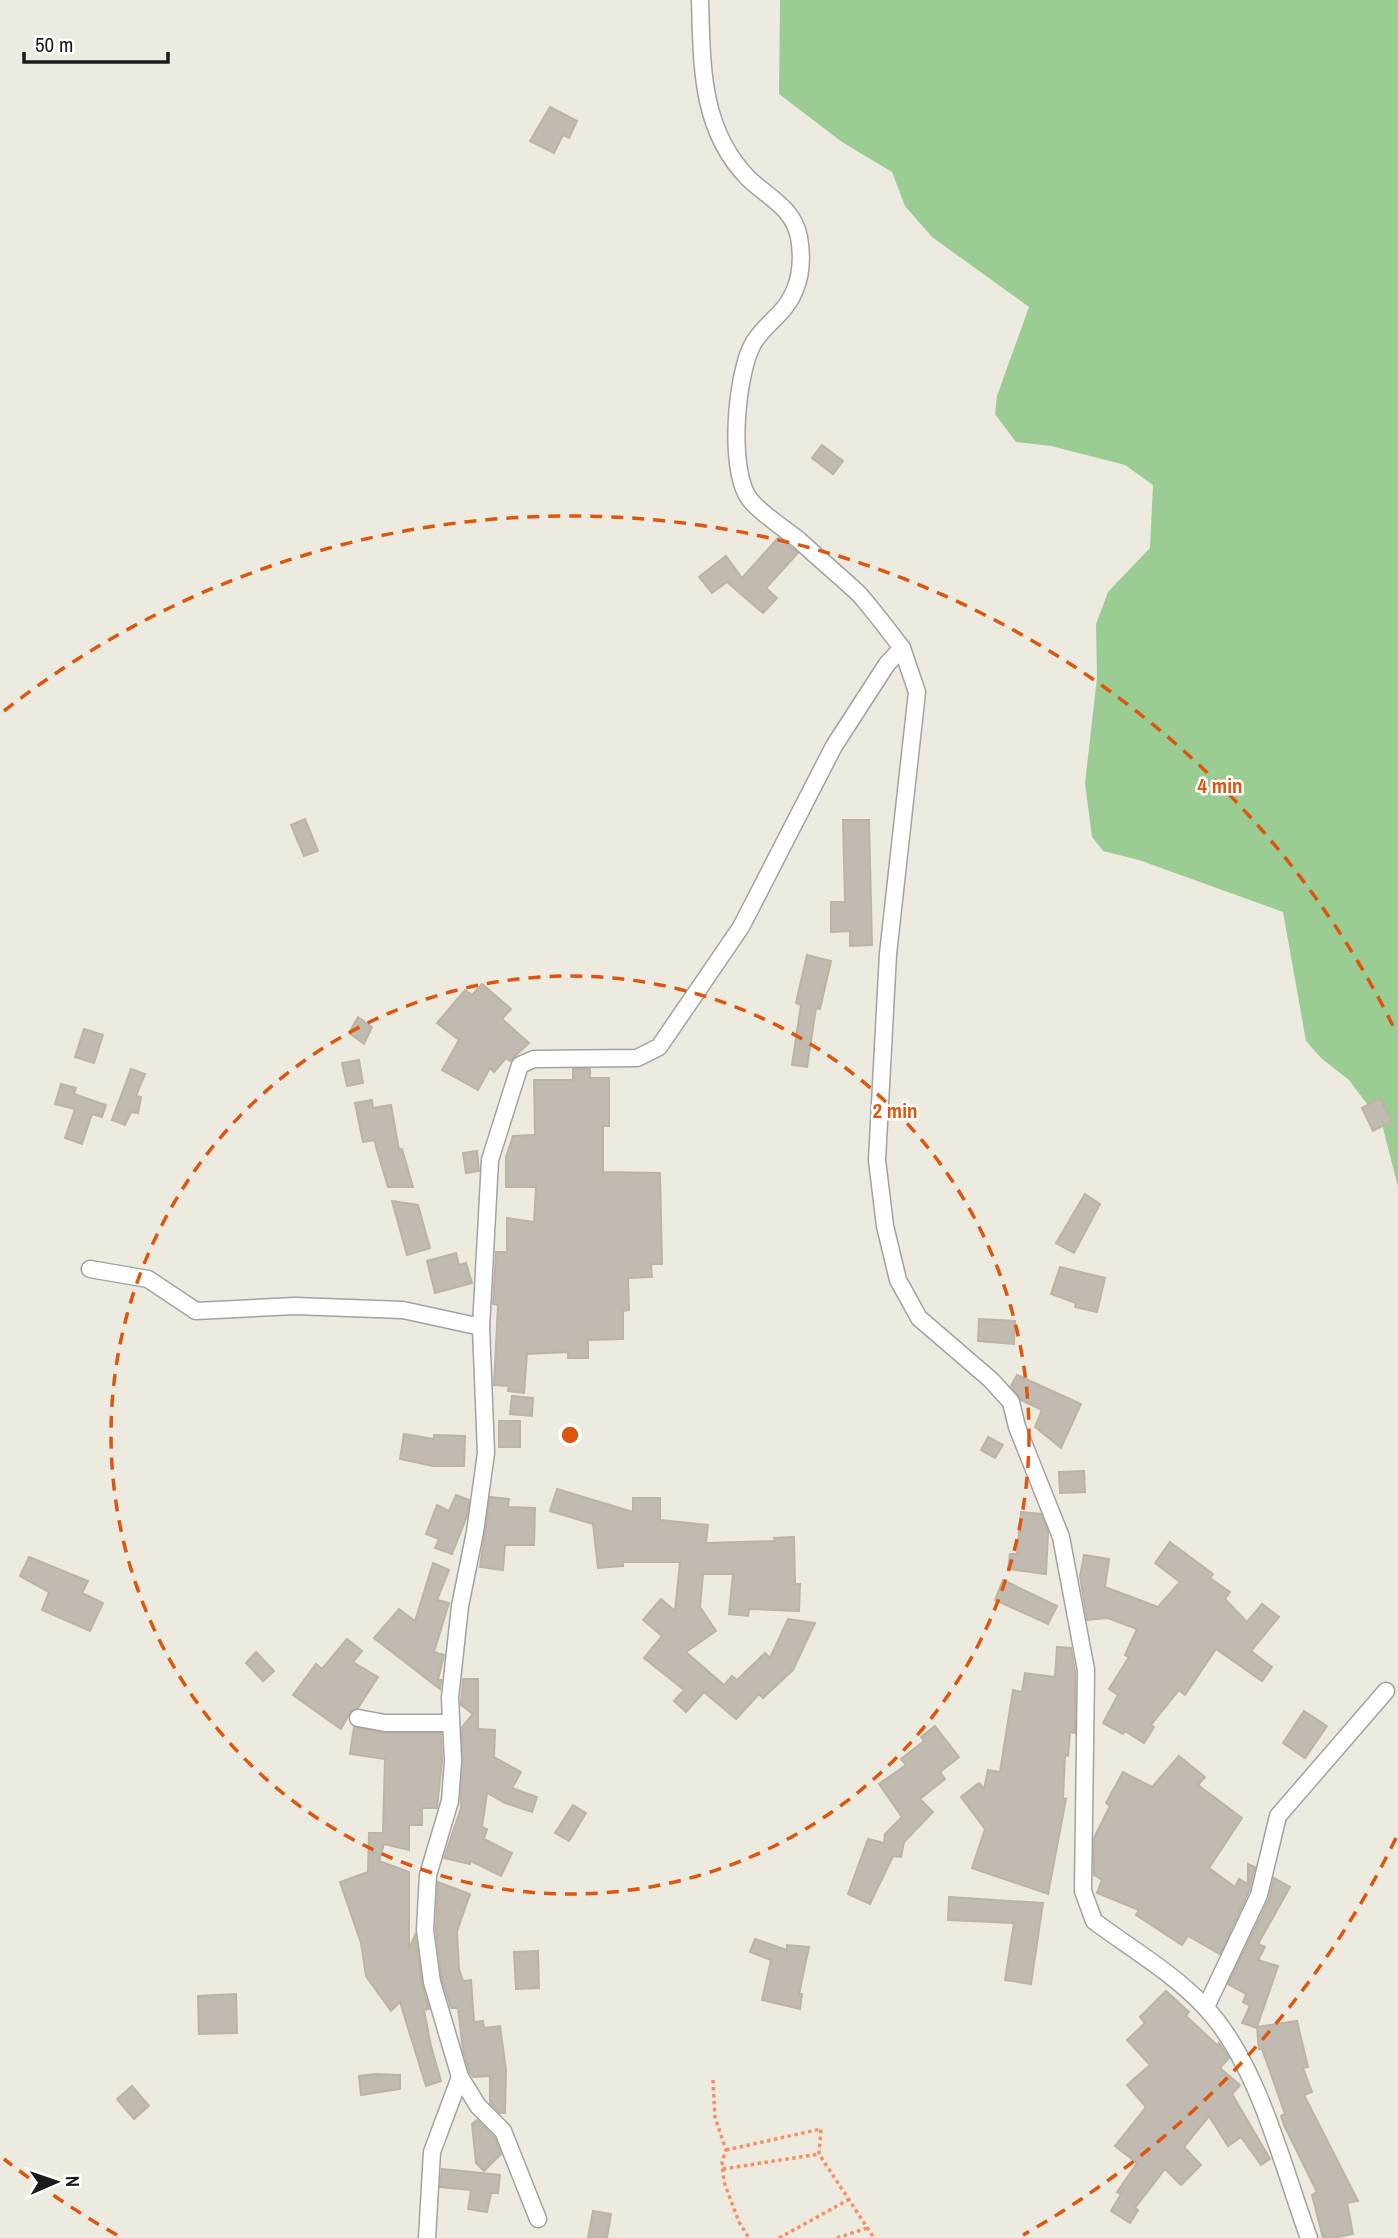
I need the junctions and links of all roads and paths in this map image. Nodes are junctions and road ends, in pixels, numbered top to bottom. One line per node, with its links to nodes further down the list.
1 (700, 0): 2 (street)
2 (902, 648): 4 (street); 8 (street)
3 (90, 1269): 4 (street)
4 (481, 1327): 7 (street)
5 (1386, 1691): 8 (street)
6 (358, 1718): 7 (street)
7 (452, 1723): 9 (street)
8 (1206, 2007): 22 (street)
9 (460, 2077): 15 (street); 17 (street)
10 (713, 2081): 11 (path)
11 (726, 2150): 12 (path); 13 (path)
12 (819, 2154): 13 (path); 14 (path)
13 (723, 2169): 18 (path)
14 (848, 2200): 16 (path); 19 (path)
15 (538, 2219)
16 (867, 2228): 20 (path); 21 (path)
17 (427, 2238)
18 (750, 2238)
19 (779, 2238)
20 (837, 2238)
21 (874, 2238)
22 (1310, 2238)

